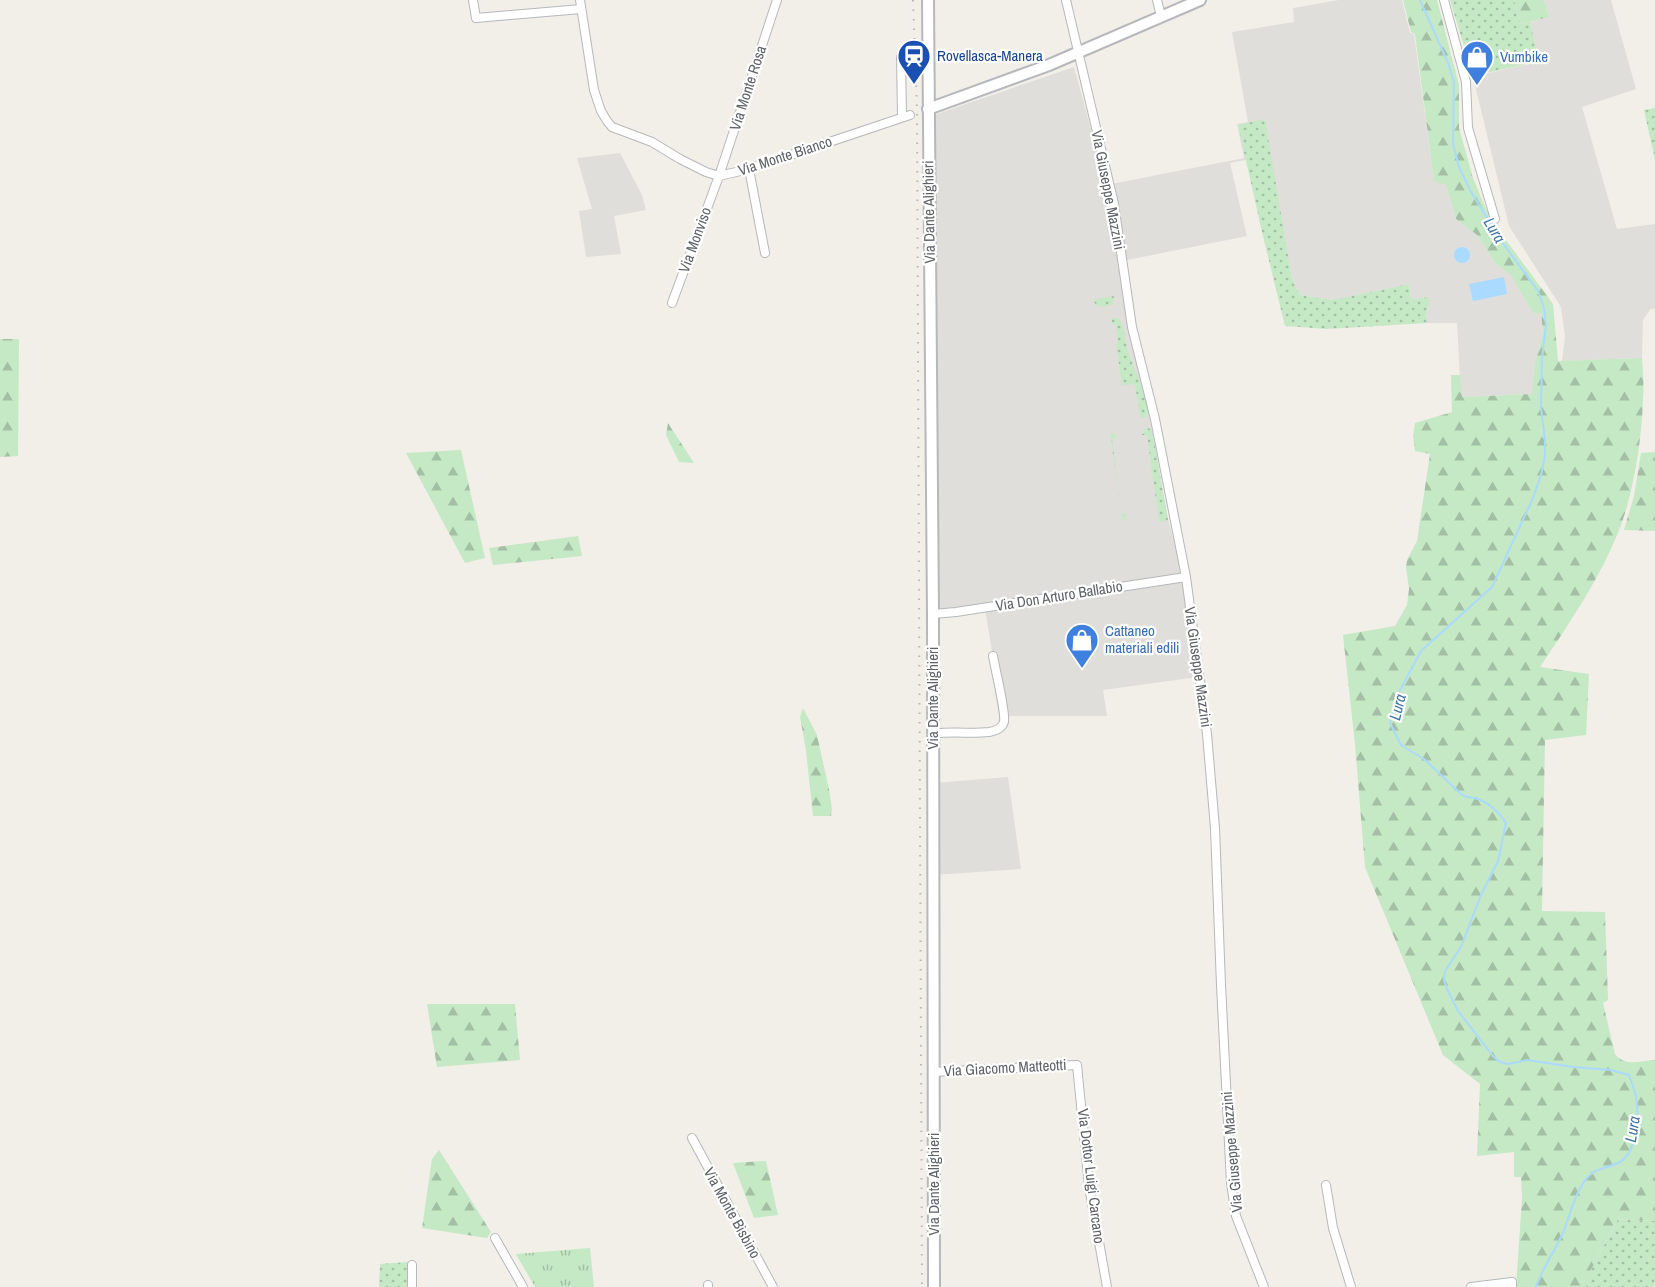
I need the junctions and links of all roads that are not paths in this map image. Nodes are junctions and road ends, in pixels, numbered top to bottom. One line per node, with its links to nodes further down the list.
1 (473, 0): 9 (street)
2 (580, 0): 9 (street, Via Monte Bianco)
3 (777, 0): 15 (street, Via Monte Rosa)
4 (928, 0): 13 (street, Via Dante Alighieri)
5 (1066, 0): 11 (street, Via Giuseppe Mazzini)
6 (1158, 0): 10 (street)
7 (1200, 0): 10 (street)
8 (1444, 0): 16 (street)
9 (581, 9): 15 (street, Via Monte Bianco)
10 (1161, 16): 11 (street)
11 (1078, 53): 13 (street); 19 (street, Via Giuseppe Mazzini)
12 (902, 57): 14 (street, Via Monte Bianco)
13 (928, 109): 20 (street, Via Dante Alighieri)
14 (749, 169): 15 (street, Via Monte Bianco); 17 (street)
15 (719, 176): 18 (street, Via Monviso)
16 (1495, 219)
17 (765, 253)
18 (672, 303)
19 (1186, 577): 20 (street, Via Don Arturo Ballabio); 35 (street, Via Giuseppe Mazzini)
20 (933, 614): 22 (street, Via Dante Alighieri)
21 (993, 656): 22 (street)
22 (933, 734): 24 (street, Via Dante Alighieri)
23 (1077, 1065): 24 (street, Via Giacomo Matteotti); 34 (street, Via Dottor Luigi Carcano)
24 (933, 1072): 33 (street, Via Dante Alighieri)
25 (692, 1138): 32 (street, Via Monte Bisbino)
26 (1326, 1185): 36 (street)
27 (495, 1238): 31 (street)
28 (412, 1265): 30 (street)
29 (1512, 1285): 37 (street)
30 (412, 1287)
31 (523, 1287)
32 (773, 1287)
33 (934, 1287)
34 (1107, 1287)
35 (1264, 1287)
36 (1351, 1287)
37 (1471, 1287)

